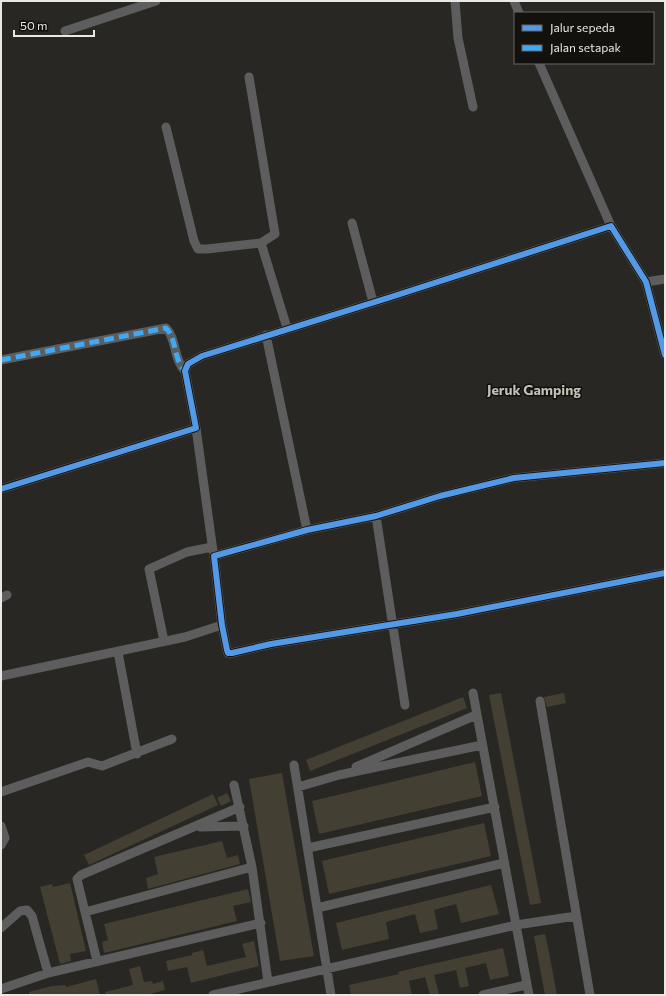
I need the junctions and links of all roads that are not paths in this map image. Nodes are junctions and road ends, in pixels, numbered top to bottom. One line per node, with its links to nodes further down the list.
1 (156, 1): 5 (street)
2 (455, 1): 8 (street)
3 (514, 1): 4 (street)
4 (519, 12)
5 (65, 31)
6 (539, 64): 11 (street)
7 (250, 77): 12 (street)
8 (473, 107)
9 (166, 127): 12 (street)
10 (352, 222): 14 (street)
11 (611, 226): 13 (street); 14 (street)
12 (261, 243): 15 (street)
13 (654, 281): 17 (street)
14 (374, 302): 15 (street)
15 (288, 328): 16 (street)
16 (266, 334): 19 (street); 24 (street)
17 (665, 355)
18 (1, 360): 19 (street)
19 (186, 371): 20 (street)
20 (196, 428): 22 (street); 25 (street)
21 (665, 463): 23 (street)
22 (1, 489)
23 (376, 516): 24 (street); 27 (street)
24 (307, 530): 25 (street)
25 (213, 551): 28 (street); 29 (street)
26 (665, 573): 27 (street)
27 (393, 625): 28 (street); 34 (street)
28 (222, 626): 29 (street)
29 (164, 641): 30 (street)
30 (118, 652): 31 (street); 38 (street)
31 (1, 676)
32 (473, 693): 35 (street)
33 (540, 701): 55 (street)
34 (405, 705)
35 (476, 715): 37 (street); 40 (street)
36 (172, 739): 38 (street)
37 (482, 745): 40 (street); 45 (street)
38 (137, 754): 43 (street)
39 (294, 765): 42 (street)
40 (339, 775): 42 (street)
41 (234, 785): 44 (street)
42 (298, 788): 50 (street)
43 (1, 792)
44 (240, 807): 47 (street); 48 (street)
45 (495, 807): 50 (street); 51 (street)
46 (1, 826): 49 (street)
47 (244, 826): 48 (street); 52 (street)
48 (194, 827): 54 (street)
49 (1, 845)
50 (308, 848): 53 (street)
51 (504, 864): 53 (street); 57 (street)
52 (252, 867): 54 (street); 56 (street)
53 (317, 908): 60 (street)
54 (85, 912): 59 (street)
55 (576, 916): 57 (street); 69 (street)
56 (261, 923): 59 (street); 62 (street)
57 (516, 925): 60 (street); 63 (street)
58 (1, 928): 61 (street)
59 (97, 962): 61 (street)
60 (326, 970): 62 (street); 66 (street)
61 (48, 973): 64 (street)
62 (268, 982): 65 (street)
63 (526, 985): 67 (street); 68 (street)
64 (1, 990)
65 (213, 995)
66 (331, 995)
67 (483, 995)
68 (529, 995)
69 (590, 995)

